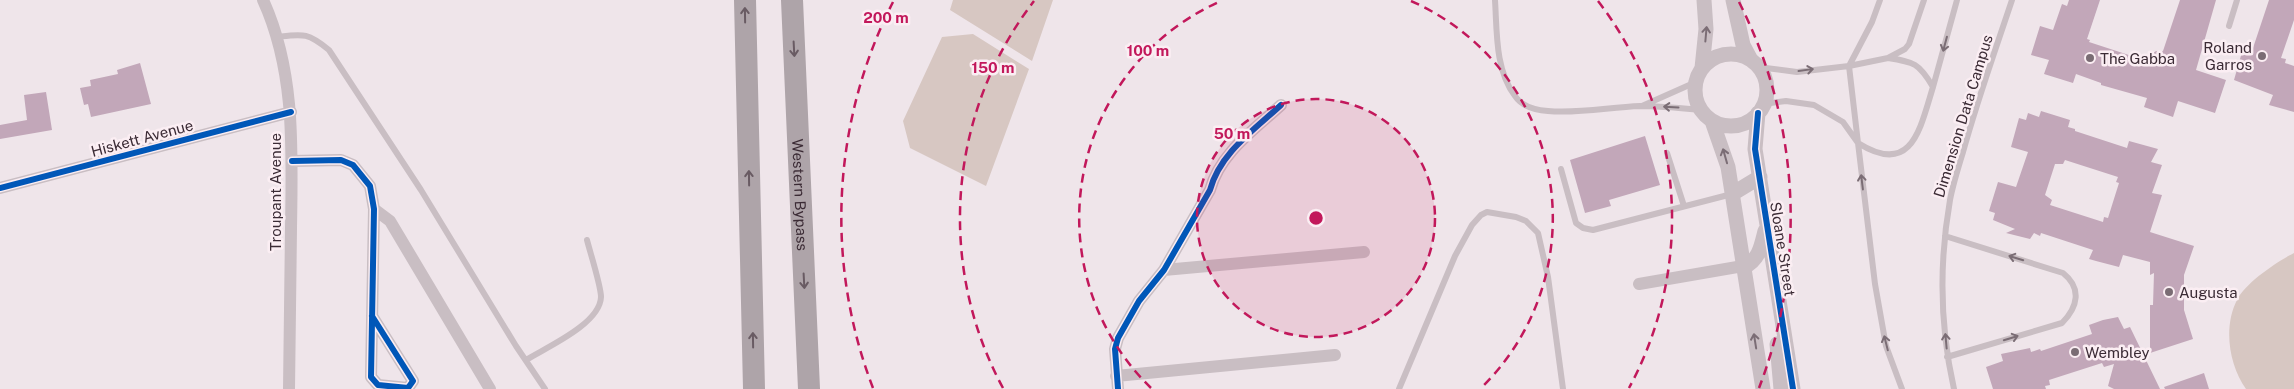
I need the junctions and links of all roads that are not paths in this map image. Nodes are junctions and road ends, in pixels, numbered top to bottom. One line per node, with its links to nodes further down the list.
1 (263, 0): 13 (street, Troupant Avenue)
2 (745, 0): 50 (highway, one-way to 2)
3 (792, 0): 51 (highway, Western Bypass, one-way to 51)
4 (1495, 0): 21 (lane)
5 (1704, 0): 17 (street, one-way to 5)
6 (1734, 0): 15 (street)
7 (1880, 0): 16 (lane)
8 (1924, 0): 14 (lane)
9 (1957, 0): 19 (lane, one-way to 19)
10 (2012, 0): 35 (lane, Dimension Data Campus)
11 (2237, 0): 12 (lane)
12 (2229, 26)
13 (276, 37): 23 (street, Troupant Avenue); 45 (lane)
14 (1888, 58): 16 (lane); 19 (lane)
15 (1754, 64): 16 (lane, one-way to 16); 17 (street); 22 (street)
16 (1849, 66): 25 (lane)
17 (1702, 68): 18 (street)
18 (1696, 82): 21 (lane); 24 (street)
19 (1933, 87): 25 (lane)
20 (1281, 105): 39 (street)
21 (1641, 106): 24 (lane, one-way to 21)
22 (1761, 109): 24 (street); 25 (lane); 29 (street, Sloane Street)
23 (291, 112): 27 (street, Troupant Avenue); 30 (street, Hiskett Avenue)
24 (1706, 115): 31 (street, one-way to 24)
25 (1858, 143): 58 (lane, one-way to 25)
26 (1667, 153): 32 (lane)
27 (292, 161): 33 (street); 47 (street, Troupant Avenue)
28 (1561, 169): 32 (lane)
29 (1760, 177): 31 (street); 34 (street, Sloane Street)
30 (0, 188)
31 (1732, 194): 32 (lane); 38 (street)
32 (1684, 206)
33 (374, 209): 41 (street); 48 (street)
34 (1766, 222): 38 (street); 42 (street, Sloane Street)
35 (1945, 236): 44 (lane, Dimension Data Campus, one-way to 35); 44 (lane, one-way to 35)
36 (587, 240): 45 (lane)
37 (1364, 252): 39 (street)
38 (1743, 266): 40 (street); 55 (street, one-way to 38)
39 (1164, 270): 46 (street)
40 (1639, 284)
41 (372, 316): 41 (street)
42 (1782, 320): 56 (street); 57 (street, Sloane Street)
43 (1335, 355): 46 (street)
44 (1947, 357): 59 (lane, Dimension Data Campus)
45 (526, 360): 49 (lane)
46 (1116, 376): 52 (street)
47 (289, 389)
48 (490, 389)
49 (545, 389)
50 (754, 389)
51 (809, 389)
52 (1118, 389)
53 (1399, 389): 54 (lane)
54 (1564, 389)
55 (1763, 389)
56 (1781, 389)
57 (1792, 389)
58 (1902, 389)
59 (1954, 389)

